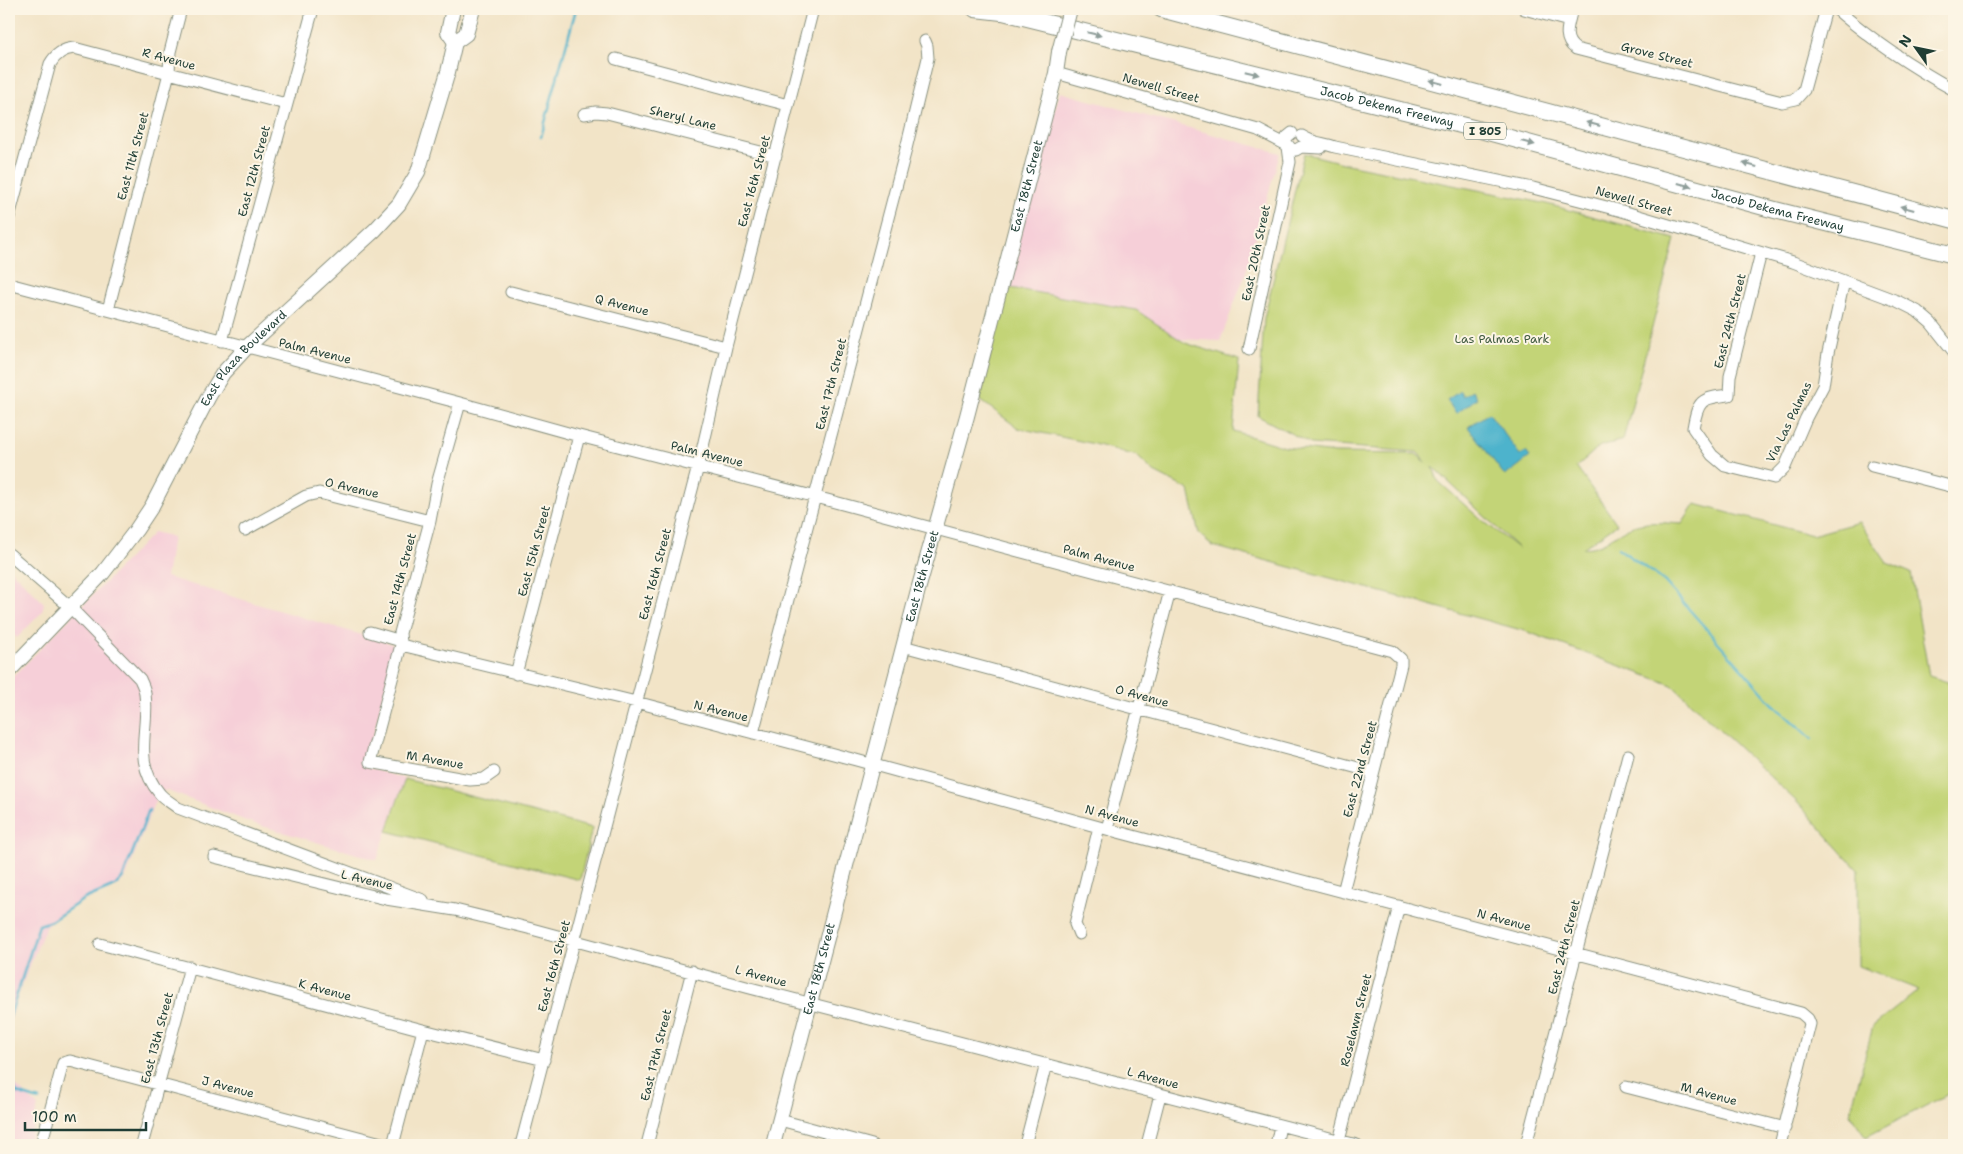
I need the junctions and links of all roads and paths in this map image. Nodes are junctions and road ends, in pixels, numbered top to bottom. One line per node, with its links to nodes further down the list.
1 (181, 9): 19 (street, East 11th Street)
2 (312, 9): 22 (street, East 12th Street)
3 (453, 9): 17 (main road, East Plaza Boulevard)
4 (473, 9): 17 (main road, East Plaza Boulevard)
5 (813, 9): 23 (street, East 16th Street)
6 (975, 9): 14 (highway)
7 (992, 9): 14 (highway, Jacob Dekema Freeway / I 805)
8 (1070, 9): 20 (main road, East 18th Street, bridge)
9 (1161, 9): 28 (highway, one-way to 9)
10 (1524, 9): 15 (street)
11 (1572, 9): 15 (street)
12 (1826, 9): 15 (street, Grove Street)
13 (1836, 9): 21 (street)
14 (1013, 14): 30 (highway, Jacob Dekema Freeway / I 805, one-way to 30)
15 (1569, 21)
16 (925, 41): 46 (street, East 17th Street)
17 (455, 42): 37 (main road, East Plaza Boulevard)
18 (616, 59): 23 (street)
19 (169, 73): 22 (street, R Avenue); 27 (street, R Avenue); 34 (street, East 11th Street)
20 (1056, 73): 25 (street, Newell Street); 48 (main road, East 18th Street)
21 (1954, 90)
22 (286, 104): 35 (street, East 12th Street)
23 (788, 105): 26 (street, East 16th Street)
24 (584, 114): 26 (street, Sheryl Lane)
25 (1295, 143): 29 (street, Newell Street); 38 (street, East 20th Street)
26 (776, 156): 36 (street, East 16th Street)
27 (9, 217)
28 (1954, 220)
29 (1761, 253): 31 (street, Newell Street); 40 (street, East 24th Street)
30 (1954, 255)
31 (1844, 281): 39 (street, Newell Street); 40 (street, Via Las Palmas)
32 (9, 284): 34 (street, Palm Avenue)
33 (511, 292): 36 (street, Q Avenue)
34 (108, 310): 35 (street, Palm Avenue)
35 (222, 341): 37 (street, Palm Avenue)
36 (726, 347): 43 (street, East 16th Street)
37 (247, 348): 41 (street, Palm Avenue); 52 (main road, East Plaza Boulevard)
38 (1249, 349)
39 (1954, 352)
40 (1729, 395)
41 (460, 403): 42 (street, Palm Avenue); 47 (street, East 14th Street)
42 (579, 436): 43 (street, Palm Avenue); 58 (street, East 15th Street)
43 (698, 466): 46 (street, Palm Avenue); 59 (street, East 16th Street)
44 (1872, 466): 45 (street)
45 (1954, 487)
46 (816, 497): 48 (street, Palm Avenue); 61 (street, East 17th Street)
47 (430, 521): 49 (street, O Avenue); 54 (street, East 14th Street)
48 (935, 528): 51 (street, Palm Avenue); 55 (main road, East 18th Street)
49 (245, 530)
50 (9, 554): 52 (street)
51 (1170, 591): 56 (street, Palm Avenue); 60 (street)
52 (70, 607): 57 (main road, East Plaza Boulevard); 71 (street)
53 (370, 632): 54 (street, N Avenue)
54 (401, 643): 58 (street, N Avenue); 63 (street, East 14th Street)
55 (903, 646): 60 (street, O Avenue); 64 (main road, East 18th Street)
56 (1397, 654): 66 (street, East 22nd Street)
57 (9, 671)
58 (516, 674): 59 (street, N Avenue)
59 (636, 702): 61 (street, N Avenue); 73 (street, East 16th Street)
60 (1138, 709): 66 (street, O Avenue); 67 (street)
61 (753, 733): 64 (street, N Avenue)
62 (1628, 755): 75 (street, East 24th Street)
63 (370, 762): 65 (street, M Avenue)
64 (873, 764): 67 (street, N Avenue); 78 (main road, East 18th Street)
65 (494, 772)
66 (1373, 772): 69 (street, East 22nd Street)
67 (1103, 828): 69 (street, N Avenue); 72 (street)
68 (214, 857): 71 (street, L Avenue)
69 (1343, 892): 70 (street, N Avenue)
70 (1399, 906): 75 (street, N Avenue); 88 (street, Roselawn Street)
71 (456, 910): 73 (street, L Avenue)
72 (1079, 934)
73 (575, 940): 77 (street, L Avenue); 80 (street, East 16th Street)
74 (100, 944): 76 (street, K Avenue)
75 (1576, 954): 87 (street, N Avenue); 101 (street, East 24th Street)
76 (190, 967): 79 (street, K Avenue); 82 (street, East 13th Street)
77 (692, 971): 78 (street, L Avenue); 94 (street, East 17th Street)
78 (810, 1002): 81 (street, L Avenue); 85 (main road, East 18th Street)
79 (423, 1030): 80 (street, K Avenue); 92 (street)
80 (544, 1060): 93 (street, East 16th Street)
81 (1046, 1064): 84 (street, L Avenue); 97 (street)
82 (158, 1083): 89 (street, J Avenue); 90 (street, East 13th Street); 91 (street, J Avenue)
83 (1626, 1087): 87 (street, M Avenue)
84 (1160, 1095): 86 (street, L Avenue); 98 (street)
85 (780, 1120): 95 (main road, East 18th Street); 96 (street)
86 (1280, 1126): 88 (street, L Avenue); 99 (street)
87 (1785, 1128): 102 (street)
88 (1339, 1141): 100 (street, L Avenue)
89 (41, 1145)
90 (142, 1145)
91 (389, 1145)
92 (393, 1145)
93 (521, 1145)
94 (647, 1145)
95 (773, 1145)
96 (872, 1145)
97 (1025, 1145)
98 (1147, 1145)
99 (1276, 1145)
100 (1357, 1145)
101 (1526, 1145)
102 (1780, 1145)

